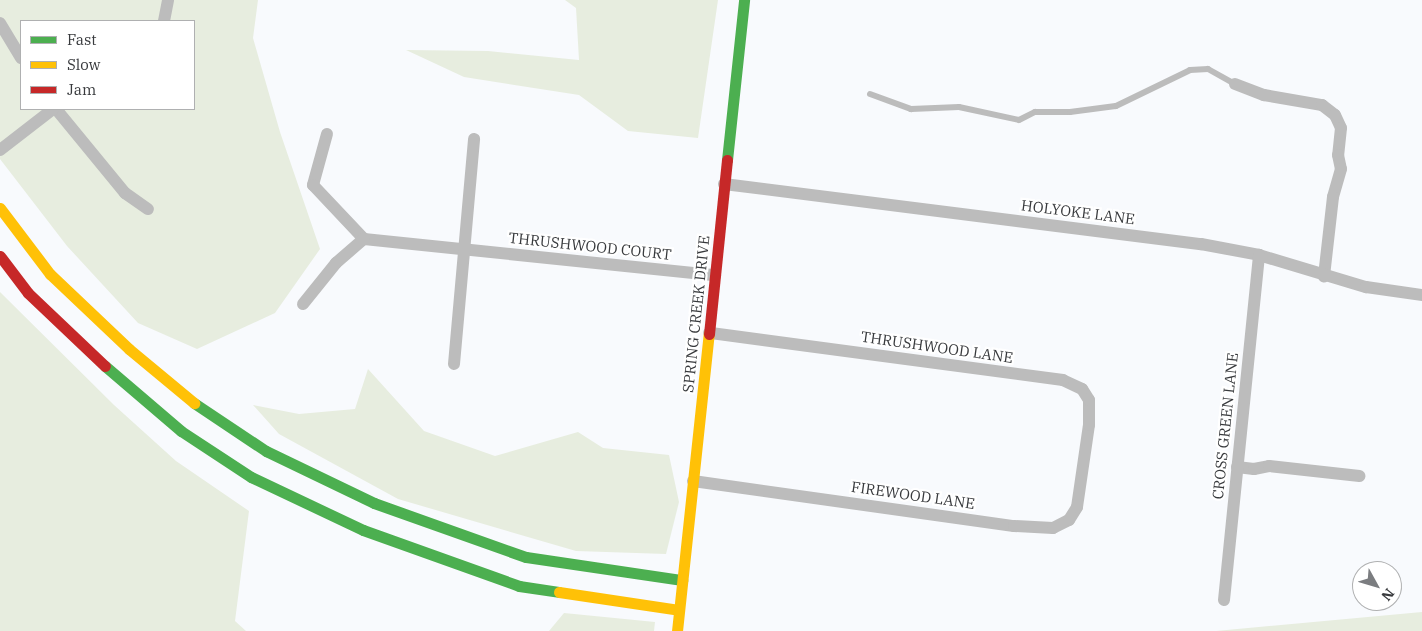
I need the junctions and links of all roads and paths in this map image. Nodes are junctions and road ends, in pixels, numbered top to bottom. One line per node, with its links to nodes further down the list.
1 (168, 0): 3 (street)
2 (744, 0): 13 (street, SPRING CREEK DRIVE)
3 (164, 20)
4 (0, 23): 5 (street)
5 (20, 56)
6 (1235, 84): 7 (lane); 21 (street)
7 (870, 94)
8 (53, 110): 12 (street)
9 (55, 110): 15 (street)
10 (326, 134): 16 (street)
11 (474, 139): 17 (street)
12 (0, 150)
13 (724, 184): 18 (street, HOLYOKE LANE); 20 (street, SPRING CREEK DRIVE)
14 (0, 208): 30 (street)
15 (148, 209)
16 (364, 239): 17 (street, THRUSHWOOD COURT); 23 (street)
17 (462, 250): 20 (street, THRUSHWOOD COURT); 25 (street)
18 (1259, 255): 21 (street, HOLYOKE LANE); 27 (street, CROSS GREEN LANE)
19 (0, 256): 32 (street)
20 (715, 275): 24 (street, SPRING CREEK DRIVE)
21 (1324, 276): 22 (street, HOLYOKE LANE)
22 (1422, 295)
23 (302, 304)
24 (709, 333): 26 (street, THRUSHWOOD LANE); 29 (street, SPRING CREEK DRIVE)
25 (454, 364)
26 (1083, 464): 29 (street, FIREWOOD LANE)
27 (1237, 467): 28 (street); 31 (street, CROSS GREEN LANE)
28 (1359, 476)
29 (693, 481): 30 (street, SPRING CREEK DRIVE)
30 (682, 580): 32 (street, SPRING CREEK DRIVE)
31 (1224, 600)
32 (679, 610): 33 (street, SPRING CREEK DRIVE)
33 (677, 631)

